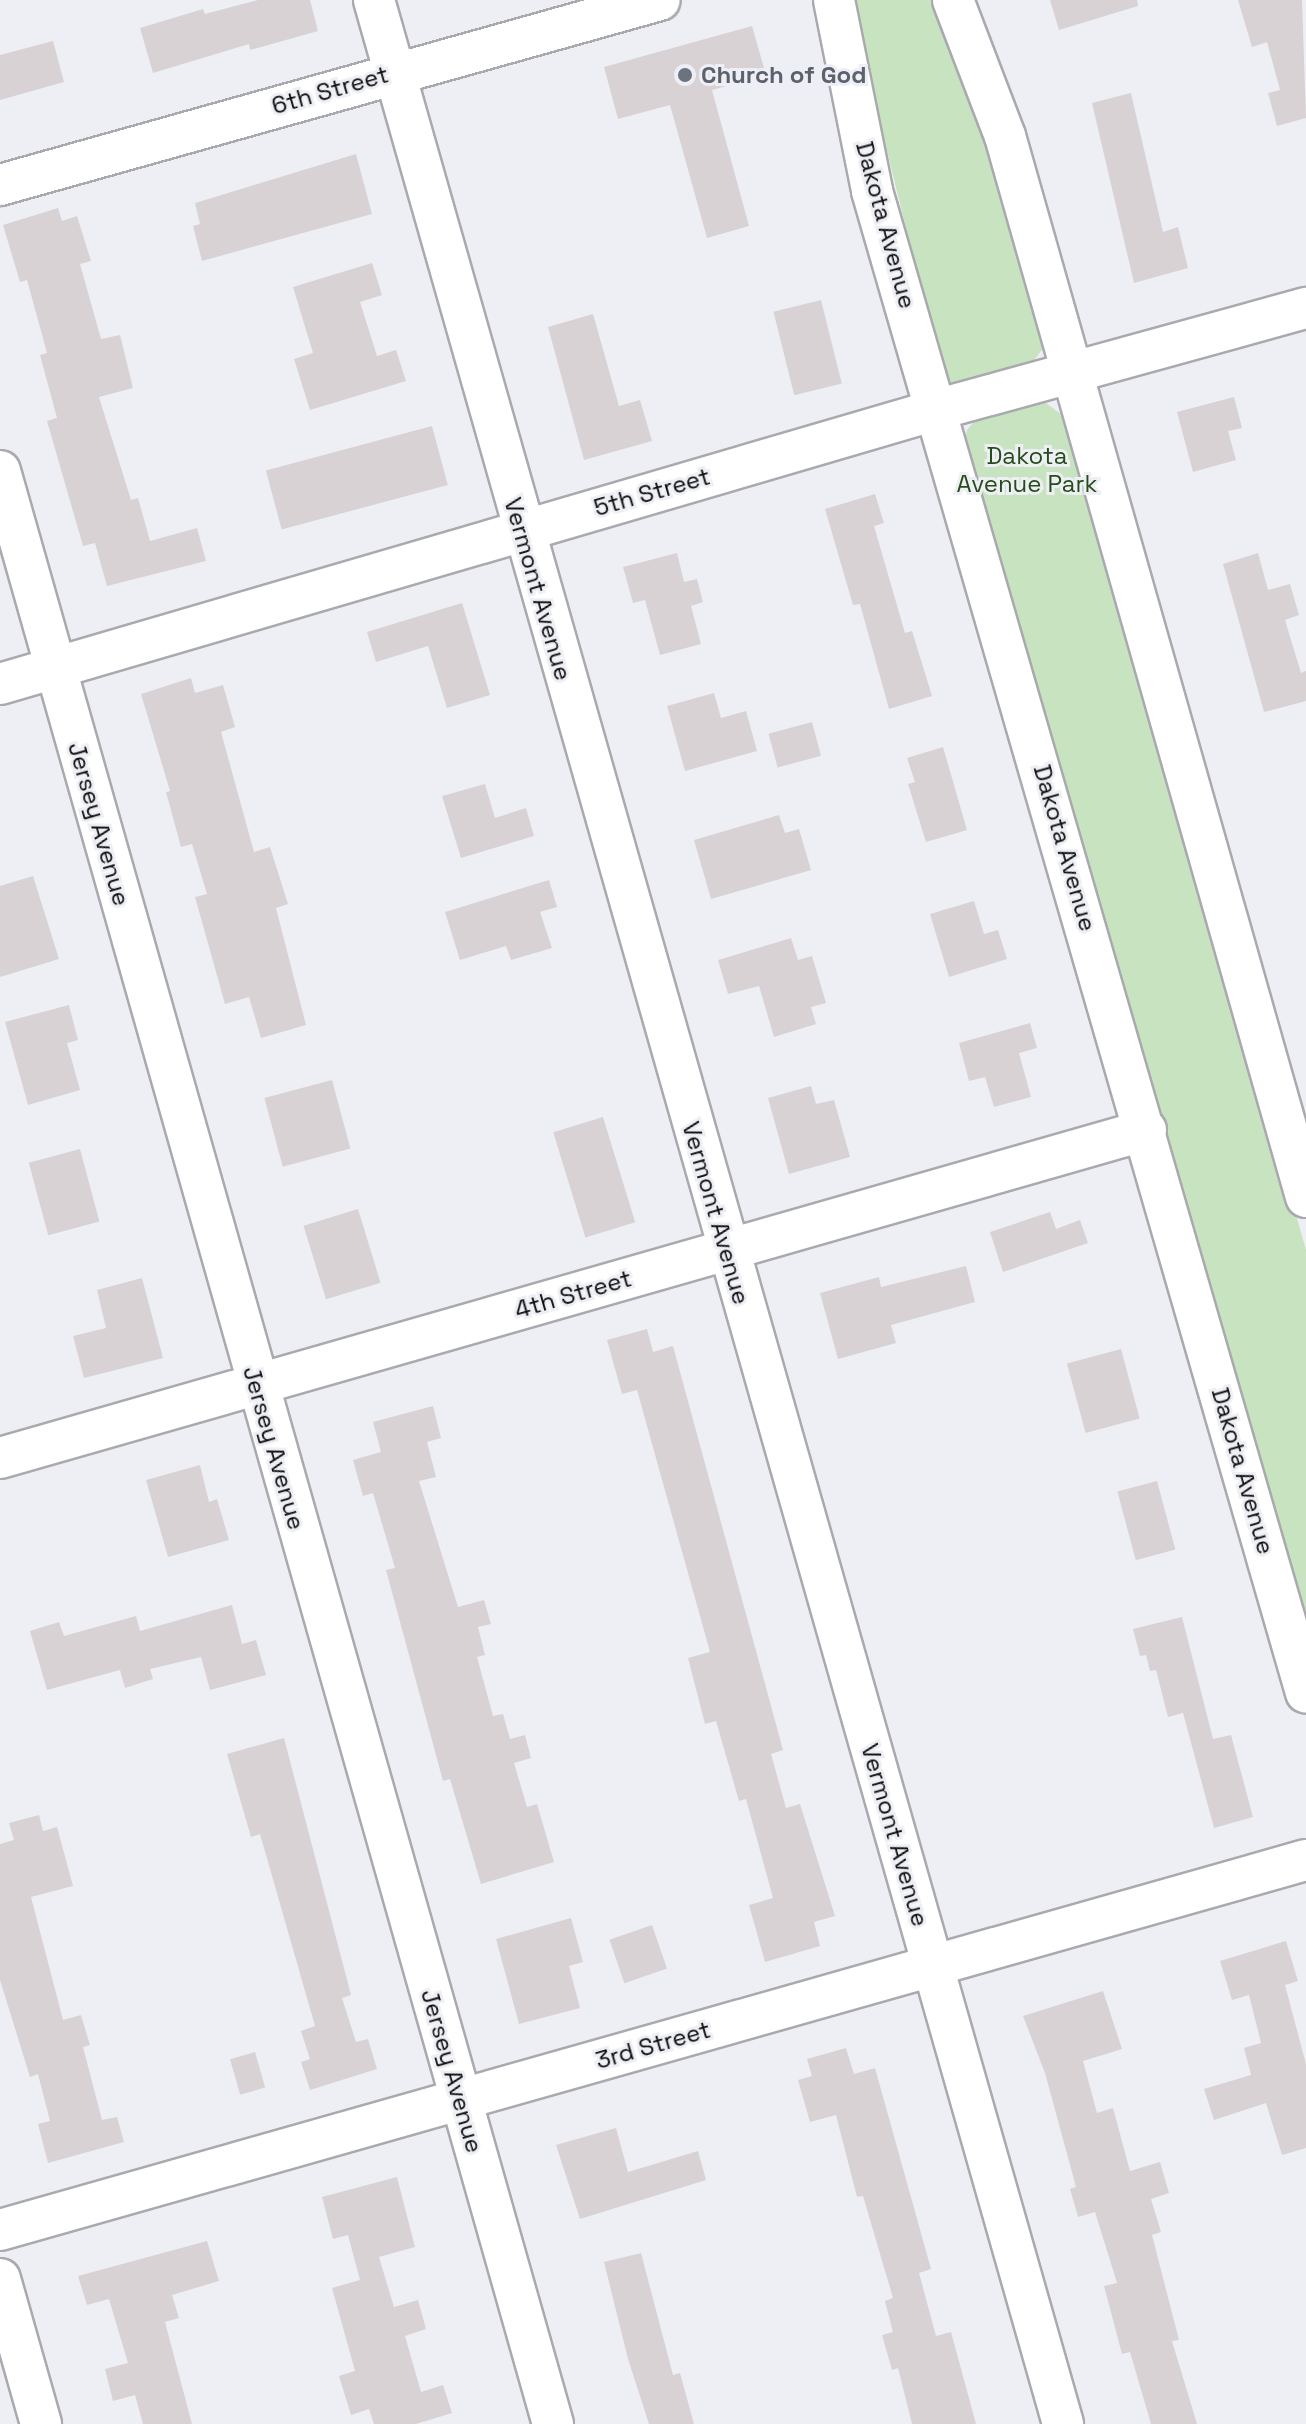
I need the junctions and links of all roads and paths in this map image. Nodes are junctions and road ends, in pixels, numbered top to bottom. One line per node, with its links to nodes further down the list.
1 (374, 0): 5 (street, Vermont Avenue)
2 (660, 0): 5 (street, 6th Street)
3 (834, 0): 9 (street, Dakota Avenue)
4 (953, 0): 8 (street)
5 (395, 72): 6 (street, 6th Street); 11 (street, Vermont Avenue)
6 (0, 185)
7 (1306, 308): 8 (street, 5th Street)
8 (1071, 375): 9 (street, 5th Street); 14 (street)
9 (939, 409): 11 (street, 5th Street); 15 (street, Dakota Avenue)
10 (0, 471): 12 (street, Jersey Avenue)
11 (521, 530): 12 (street, 5th Street); 17 (street, Vermont Avenue)
12 (56, 668): 13 (street, 5th Street); 18 (street, Jersey Avenue)
13 (0, 684)
14 (1291, 1085): 16 (street)
15 (1146, 1130): 17 (street, 4th Street); 20 (street, Dakota Avenue)
16 (1306, 1197)
17 (727, 1251): 18 (street, 4th Street); 22 (street, Vermont Avenue)
18 (256, 1384): 19 (street, 4th Street); 23 (street, Jersey Avenue)
19 (0, 1458)
20 (1306, 1693)
21 (1306, 1860): 22 (street, 3rd Street)
22 (933, 1965): 23 (street, 3rd Street); 28 (street, Vermont Avenue)
23 (460, 2099): 24 (street, 3rd Street); 27 (street, Jersey Avenue)
24 (0, 2230)
25 (0, 2279): 26 (street)
26 (41, 2424)
27 (553, 2424)
28 (1063, 2424)

